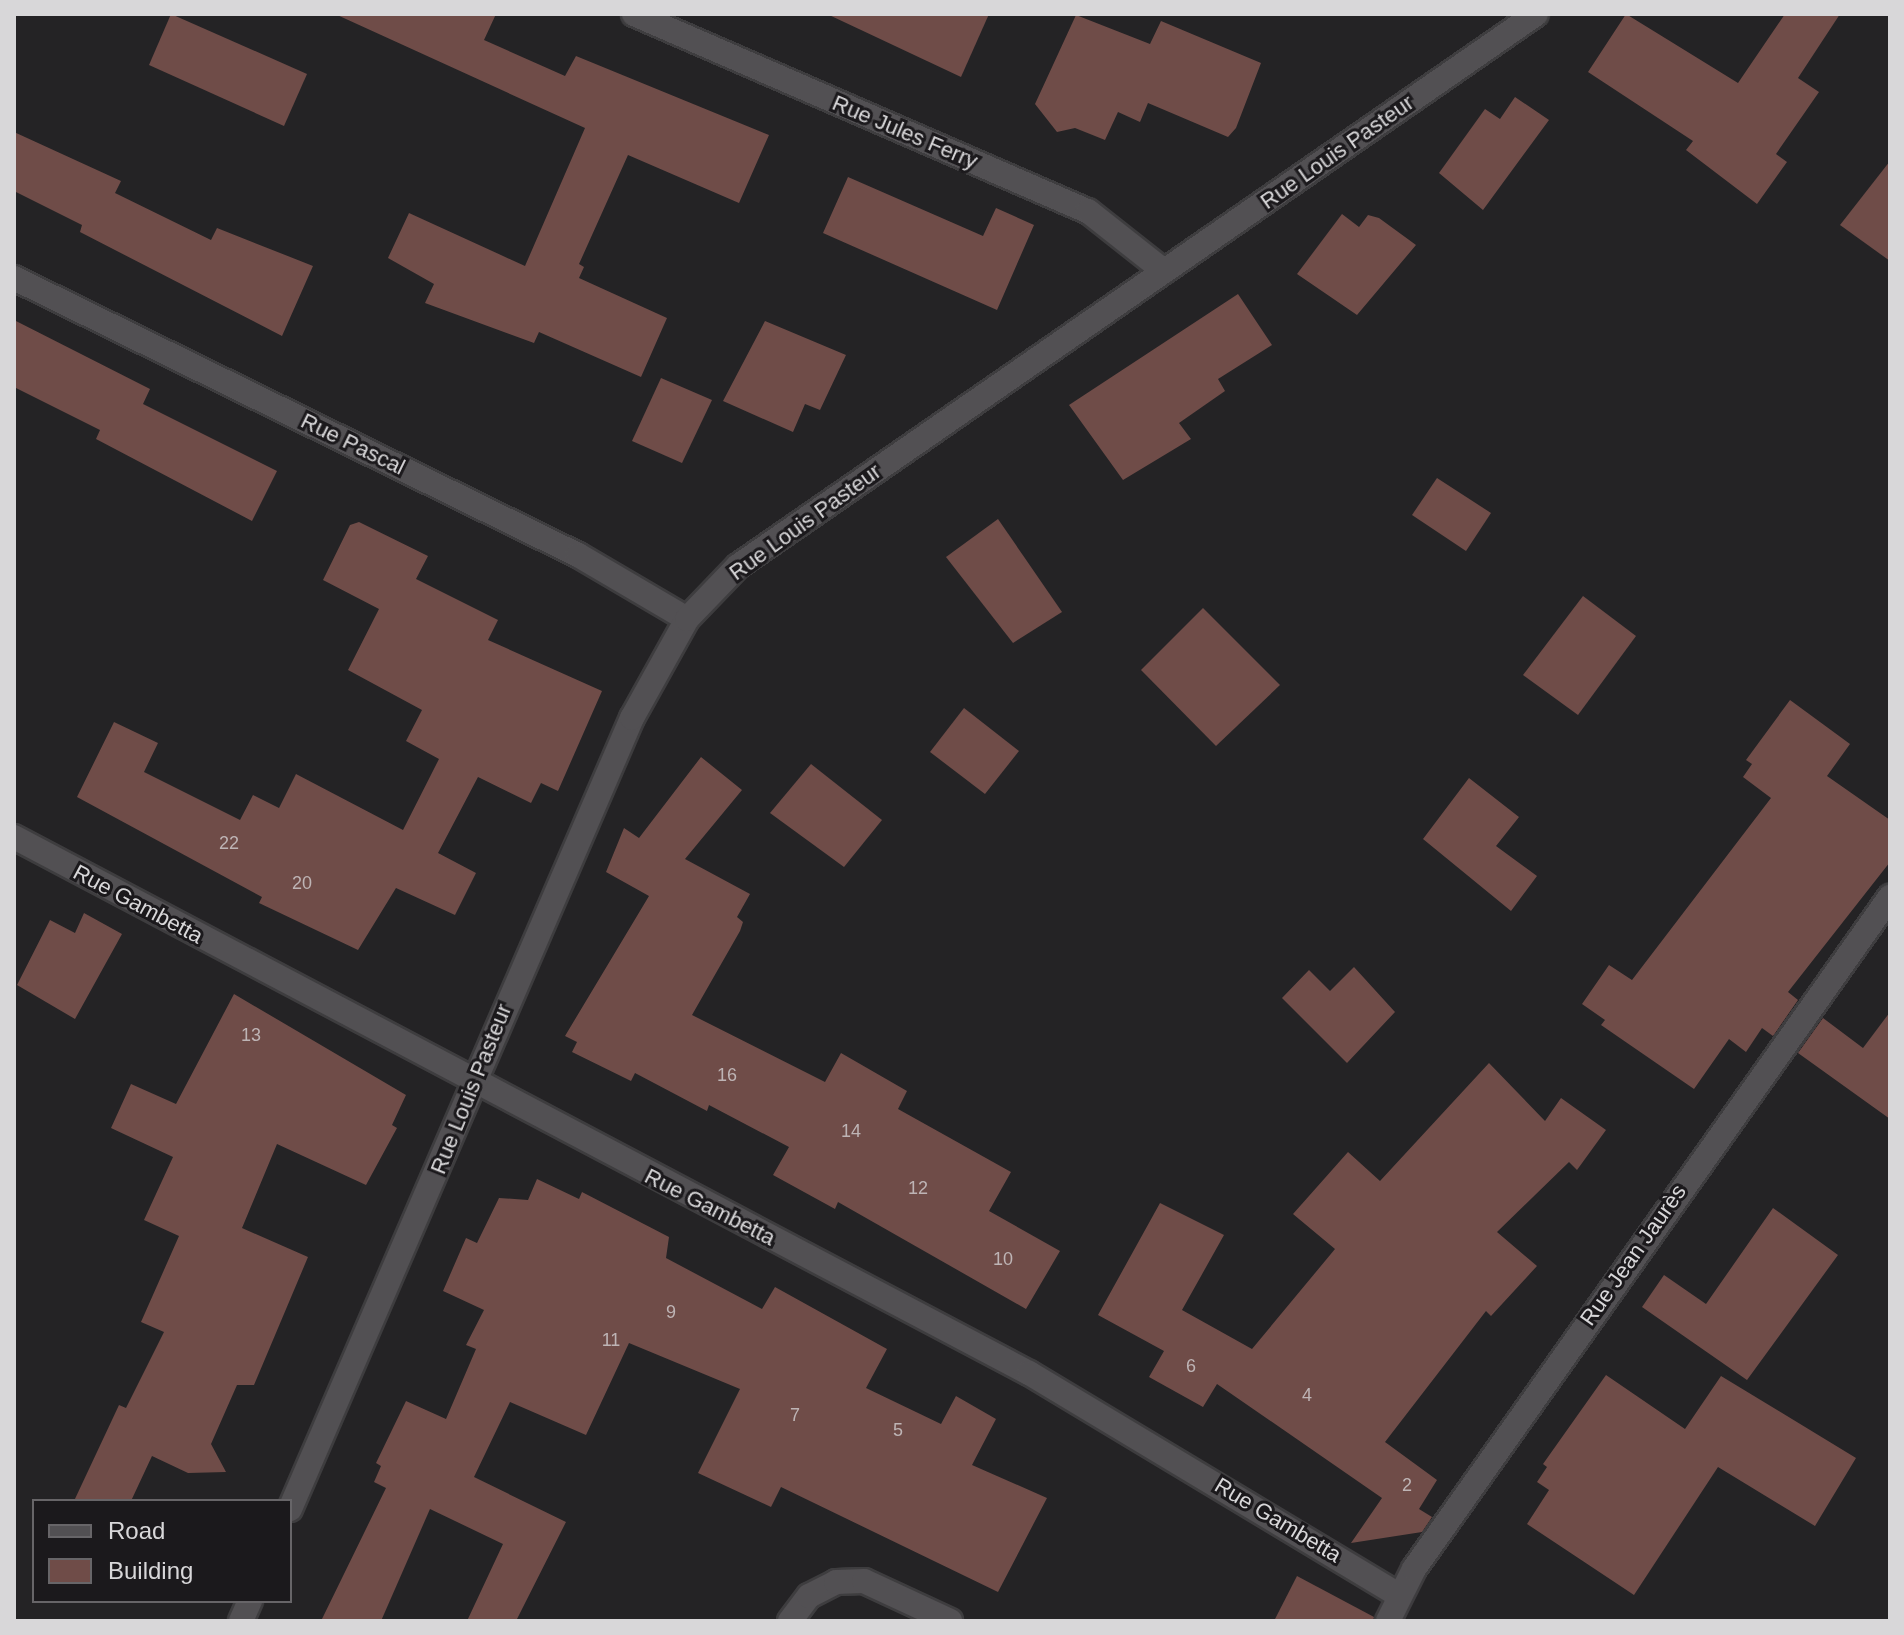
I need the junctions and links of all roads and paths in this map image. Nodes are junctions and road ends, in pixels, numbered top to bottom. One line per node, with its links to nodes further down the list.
1 (634, 14): 3 (street, Rue Jules Ferry)
2 (1536, 14): 3 (street, Rue Louis Pasteur)
3 (1164, 271): 5 (street, Rue Louis Pasteur)
4 (14, 278): 5 (street, Rue Pascal)
5 (687, 619): 8 (street, Rue Louis Pasteur)
6 (14, 837): 8 (street, Rue Gambetta)
7 (1890, 897): 10 (street, Rue Jean Jaurès)
8 (477, 1086): 9 (street, Rue Louis Pasteur); 10 (street, Rue Gambetta)
9 (292, 1504)
10 (1397, 1594): 13 (street, Rue Jean Jaurès)
11 (790, 1621): 12 (street)
12 (950, 1621)
13 (1388, 1621)

